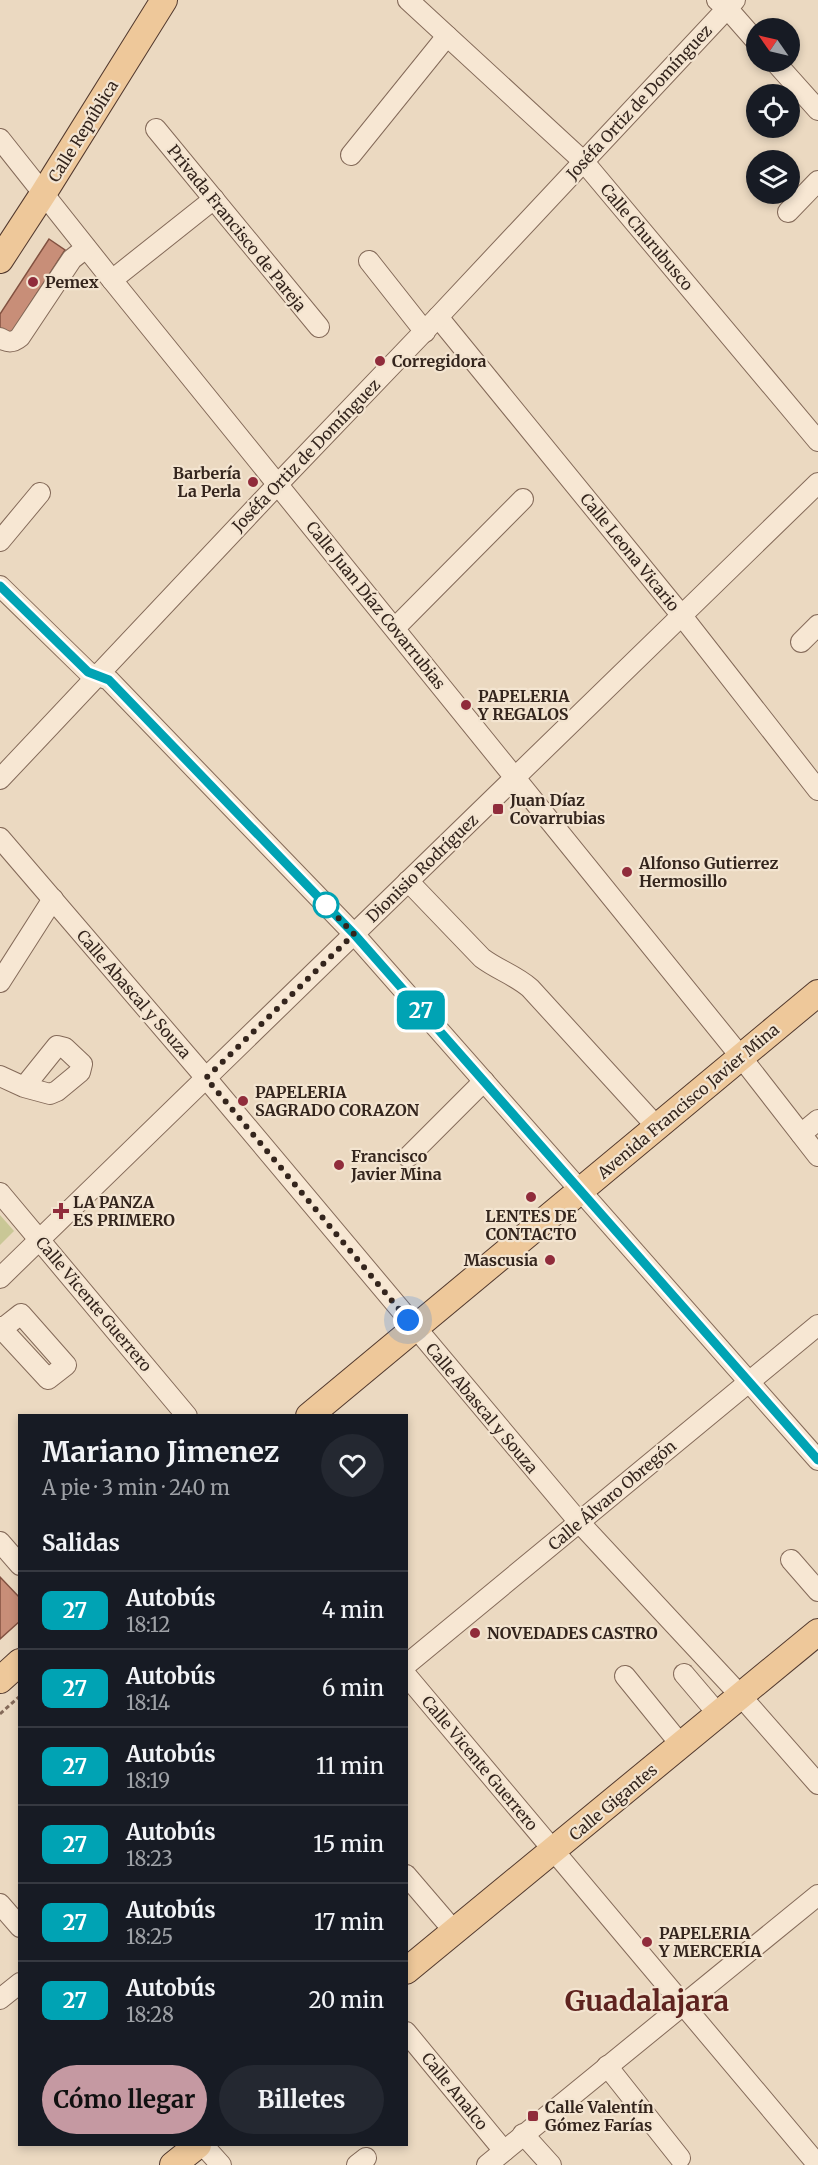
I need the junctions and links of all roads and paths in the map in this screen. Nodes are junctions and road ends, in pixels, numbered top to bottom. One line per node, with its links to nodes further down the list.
1 (164, 0): 13 (main road, Calle República)
2 (408, 0): 5 (street, Calle Churubusco)
3 (726, 3): 4 (street); 11 (street, Joséfa Ortiz de Domínguez)
4 (746, 28)
5 (447, 36): 10 (street); 11 (street, Calle Churubusco)
6 (784, 72): 7 (street)
7 (818, 110)
8 (156, 129): 14 (street, Privada Francisco de Pareja)
9 (0, 139): 13 (street, Calle Juan Díaz Covarrubias)
10 (351, 155)
11 (584, 162): 20 (street, Joséfa Ortiz de Domínguez); 23 (street, Calle Churubusco)
12 (818, 181): 15 (street)
13 (44, 195): 16 (street, Calle Juan Díaz Covarrubias); 17 (main road, Calle República)
14 (214, 199): 19 (street); 21 (street, Privada Francisco de Pareja)
15 (788, 212)
16 (86, 248): 19 (street, Calle Juan Díaz Covarrubias); 22 (street)
17 (0, 260)
18 (369, 261): 20 (street, Calle Leona Vicario)
19 (112, 280): 25 (street, Calle Juan Díaz Covarrubias)
20 (431, 325): 25 (street, Joséfa Ortiz de Domínguez); 30 (street, Calle Leona Vicario)
21 (318, 327)
22 (0, 338)
23 (818, 441)
24 (818, 483): 30 (street, Dionisio Rodríguez)
25 (278, 484): 32 (street, Calle Juan Díaz Covarrubias); 34 (street, Joséfa Ortiz de Domínguez)
26 (40, 493): 28 (street)
27 (523, 499): 32 (street)
28 (0, 541)
29 (0, 586): 34 (street)
30 (682, 616): 35 (street, Dionisio Rodríguez); 37 (street, Calle Leona Vicario)
31 (818, 625): 33 (street)
32 (395, 628): 35 (street, Calle Juan Díaz Covarrubias)
33 (801, 642)
34 (98, 675): 36 (street, Joséfa Ortiz de Domínguez); 41 (street)
35 (515, 778): 39 (street, Dionisio Rodríguez); 44 (street, Calle Juan Díaz Covarrubias)
36 (0, 779)
37 (818, 790)
38 (0, 838): 40 (street, Calle Abascal y Souza)
39 (408, 882): 41 (street, Dionisio Rodríguez); 50 (street)
40 (53, 899): 42 (street); 46 (street, Calle Abascal y Souza)
41 (354, 934): 46 (street, Dionisio Rodríguez); 47 (street)
42 (0, 982)
43 (814, 1004): 44 (main road, Avenida Francisco Javier Mina)
44 (741, 1057): 50 (main road, Avenida Francisco Javier Mina); 51 (street, Calle Juan Díaz Covarrubias)
45 (0, 1076): 48 (street)
46 (206, 1078): 56 (street, Dionisio Rodríguez); 59 (street, Calle Abascal y Souza)
47 (484, 1081): 53 (street); 54 (street)
48 (24, 1087)
49 (818, 1120): 51 (street)
50 (657, 1127): 54 (main road, Avenida Francisco Javier Mina)
51 (801, 1134): 52 (street, Calle Juan Díaz Covarrubias)
52 (818, 1156)
53 (408, 1157)
54 (580, 1191): 59 (main road, Avenida Francisco Javier Mina); 60 (street)
55 (0, 1193): 56 (street, Calle Vicente Guerrero)
56 (40, 1239): 57 (street, Dionisio Rodríguez); 61 (street, Calle Vicente Guerrero)
57 (0, 1278)
58 (818, 1325): 60 (street, Calle Álvaro Obregón)
59 (415, 1328): 62 (main road, Avenida Francisco Javier Mina); 64 (street, Calle Abascal y Souza)
60 (749, 1382): 63 (street); 64 (street, Calle Álvaro Obregón)
61 (185, 1414)
62 (311, 1414)
63 (818, 1460)
64 (579, 1522): 70 (street, Calle Álvaro Obregón); 76 (street, Calle Abascal y Souza)
65 (0, 1542): 67 (street)
66 (791, 1560): 68 (street)
67 (18, 1563)
68 (818, 1591)
69 (818, 1632): 76 (main road, Calle Gigantes)
70 (408, 1663)
71 (18, 1664): 75 (main road)
72 (684, 1674): 79 (street)
73 (625, 1676): 80 (street)
74 (408, 1677): 82 (street, Calle Vicente Guerrero)
75 (0, 1680)
76 (740, 1695): 79 (main road, Calle Gigantes); 81 (street, Calle Abascal y Souza)
77 (18, 1698): 78 (path)
78 (0, 1714)
79 (718, 1714): 80 (main road, Calle Gigantes)
80 (681, 1745): 82 (main road, Calle Gigantes)
81 (818, 1784)
82 (554, 1851): 87 (main road, Calle Gigantes); 91 (street, Calle Vicente Guerrero)
83 (408, 1877): 87 (street)
84 (818, 1895): 91 (street)
85 (0, 1904): 86 (street)
86 (18, 1925)
87 (454, 1931): 88 (main road, Calle Gigantes)
88 (408, 1969)
89 (18, 1985): 90 (street)
90 (0, 1999)
91 (683, 2004): 93 (street); 103 (street, Calle Vicente Guerrero)
92 (408, 2034): 97 (street, Calle Analco)
93 (607, 2066): 94 (street); 98 (street)
94 (524, 2134): 97 (street); 102 (street)
95 (197, 2146): 99 (main road)
96 (204, 2146): 100 (street)
97 (504, 2151): 101 (street)
98 (680, 2158)
99 (173, 2165)
100 (221, 2165)
101 (487, 2165)
102 (551, 2165)
103 (818, 2165)

